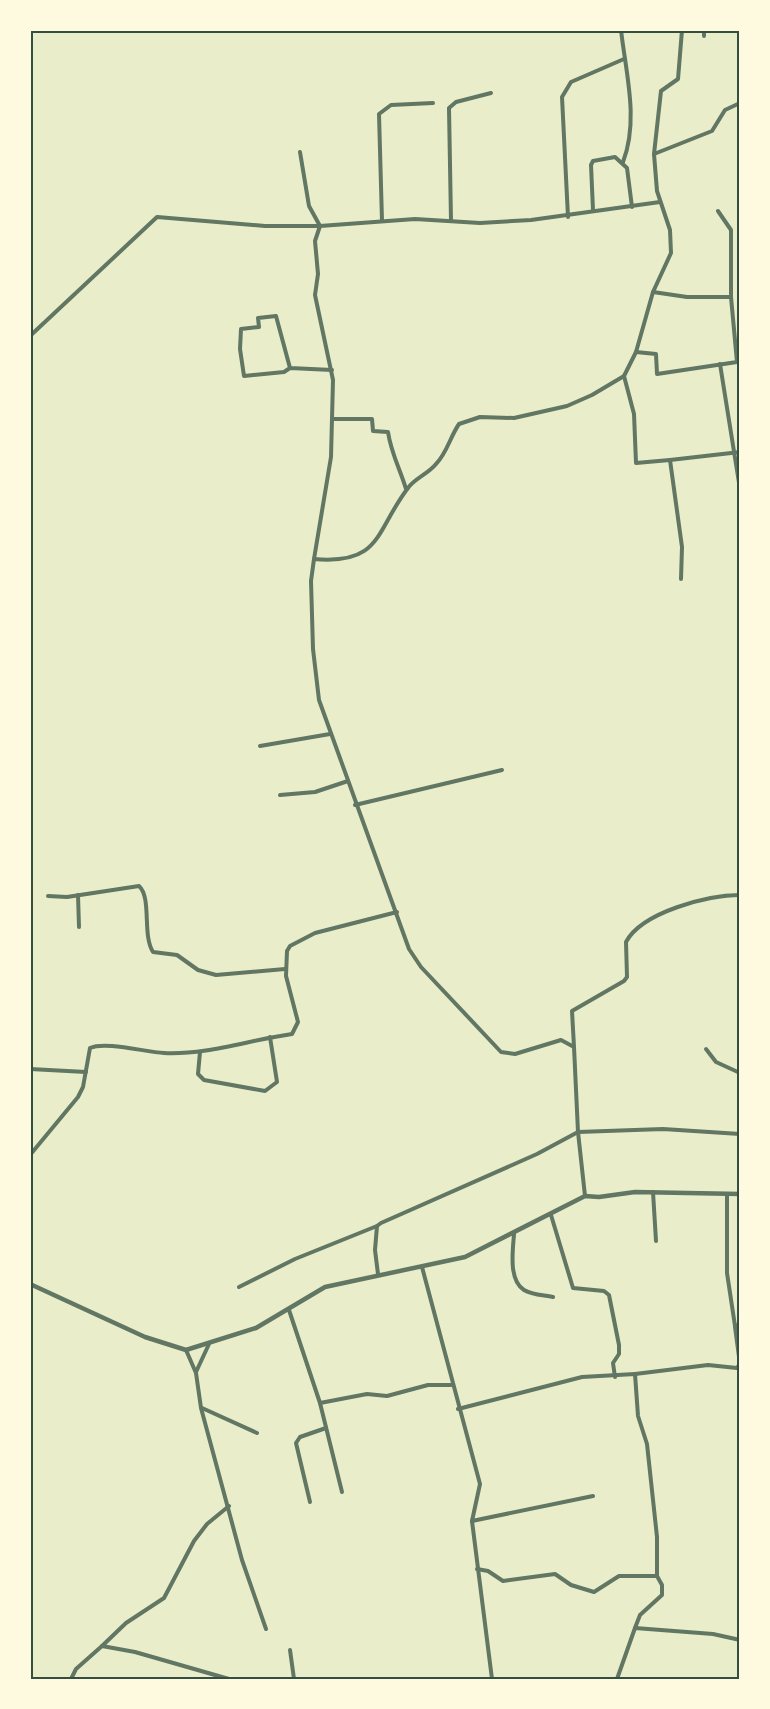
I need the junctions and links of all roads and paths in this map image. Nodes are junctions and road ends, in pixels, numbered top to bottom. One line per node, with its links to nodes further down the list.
1 (621, 30): 5 (street)
2 (682, 30): 10 (street)
3 (704, 30): 4 (street)
4 (704, 36)
5 (624, 59): 11 (street); 16 (street)
6 (491, 93): 18 (street)
7 (433, 103): 17 (street)
8 (740, 104): 10 (street)
9 (300, 152): 19 (street)
10 (654, 154): 12 (street)
11 (623, 162): 13 (street); 14 (street)
12 (660, 202): 13 (street); 20 (street)
13 (632, 207): 14 (street)
14 (593, 210): 16 (street)
15 (718, 211): 21 (street)
16 (568, 216): 18 (street)
17 (382, 221): 18 (street); 19 (street)
18 (451, 221)
19 (320, 226): 22 (street); 26 (street)
20 (653, 292): 21 (street); 23 (street)
21 (731, 297): 24 (street)
22 (30, 336)
23 (636, 352): 24 (street); 27 (street)
24 (720, 364): 30 (street)
25 (290, 368): 25 (street); 26 (street)
26 (332, 370): 28 (street)
27 (624, 376): 31 (street); 33 (street)
28 (332, 419): 33 (street); 34 (street)
29 (740, 452): 30 (street)
30 (734, 453): 31 (street); 32 (street)
31 (670, 460): 35 (street)
32 (740, 489)
33 (406, 490): 34 (street)
34 (314, 559): 36 (street)
35 (681, 579)
36 (330, 734): 37 (street); 39 (street)
37 (260, 746)
38 (502, 770): 41 (street)
39 (348, 781): 40 (street); 41 (street)
40 (279, 795)
41 (355, 805): 45 (street)
42 (78, 895): 44 (street); 46 (street); 47 (street)
43 (740, 895): 49 (street)
44 (48, 896)
45 (397, 912): 47 (street); 49 (street)
46 (79, 927)
47 (285, 969): 48 (street)
48 (270, 1037): 51 (street); 51 (street)
49 (574, 1047): 55 (street)
50 (706, 1049): 54 (street)
51 (200, 1052): 53 (street)
52 (30, 1069): 53 (street)
53 (86, 1072): 57 (street)
54 (740, 1073)
55 (578, 1132): 56 (street); 61 (street); 63 (street)
56 (740, 1134)
57 (30, 1155)
58 (653, 1192): 59 (street); 61 (street); 65 (street)
59 (727, 1194): 60 (street); 72 (street)
60 (740, 1194)
61 (585, 1196): 62 (street)
62 (552, 1215): 64 (street); 77 (street)
63 (377, 1226): 67 (street); 69 (street)
64 (514, 1234): 66 (street); 70 (street)
65 (656, 1241)
66 (422, 1268): 67 (street); 78 (street)
67 (378, 1274): 71 (street)
68 (30, 1284): 74 (street)
69 (239, 1287)
70 (553, 1297)
71 (290, 1310): 73 (street); 79 (street)
72 (738, 1326): 76 (street)
73 (209, 1344): 74 (street); 75 (street)
74 (186, 1350): 75 (street)
75 (196, 1373): 80 (street)
76 (635, 1374): 77 (street); 90 (street)
77 (615, 1377): 81 (street)
78 (451, 1385): 79 (street); 81 (street)
79 (320, 1403): 82 (street)
80 (201, 1408): 83 (street); 87 (street)
81 (458, 1409): 88 (street)
82 (326, 1428): 84 (street); 86 (street)
83 (257, 1433)
84 (342, 1492)
85 (593, 1496): 88 (street)
86 (309, 1502)
87 (229, 1506): 92 (street); 94 (street)
88 (472, 1521): 89 (street)
89 (477, 1569): 90 (street); 99 (street)
90 (657, 1576): 91 (street)
91 (635, 1628): 93 (street); 100 (street)
92 (266, 1629)
93 (740, 1640)
94 (102, 1646): 96 (street); 97 (street)
95 (290, 1650): 98 (street)
96 (71, 1679)
97 (229, 1679)
98 (294, 1679)
99 (492, 1679)
100 (617, 1679)

